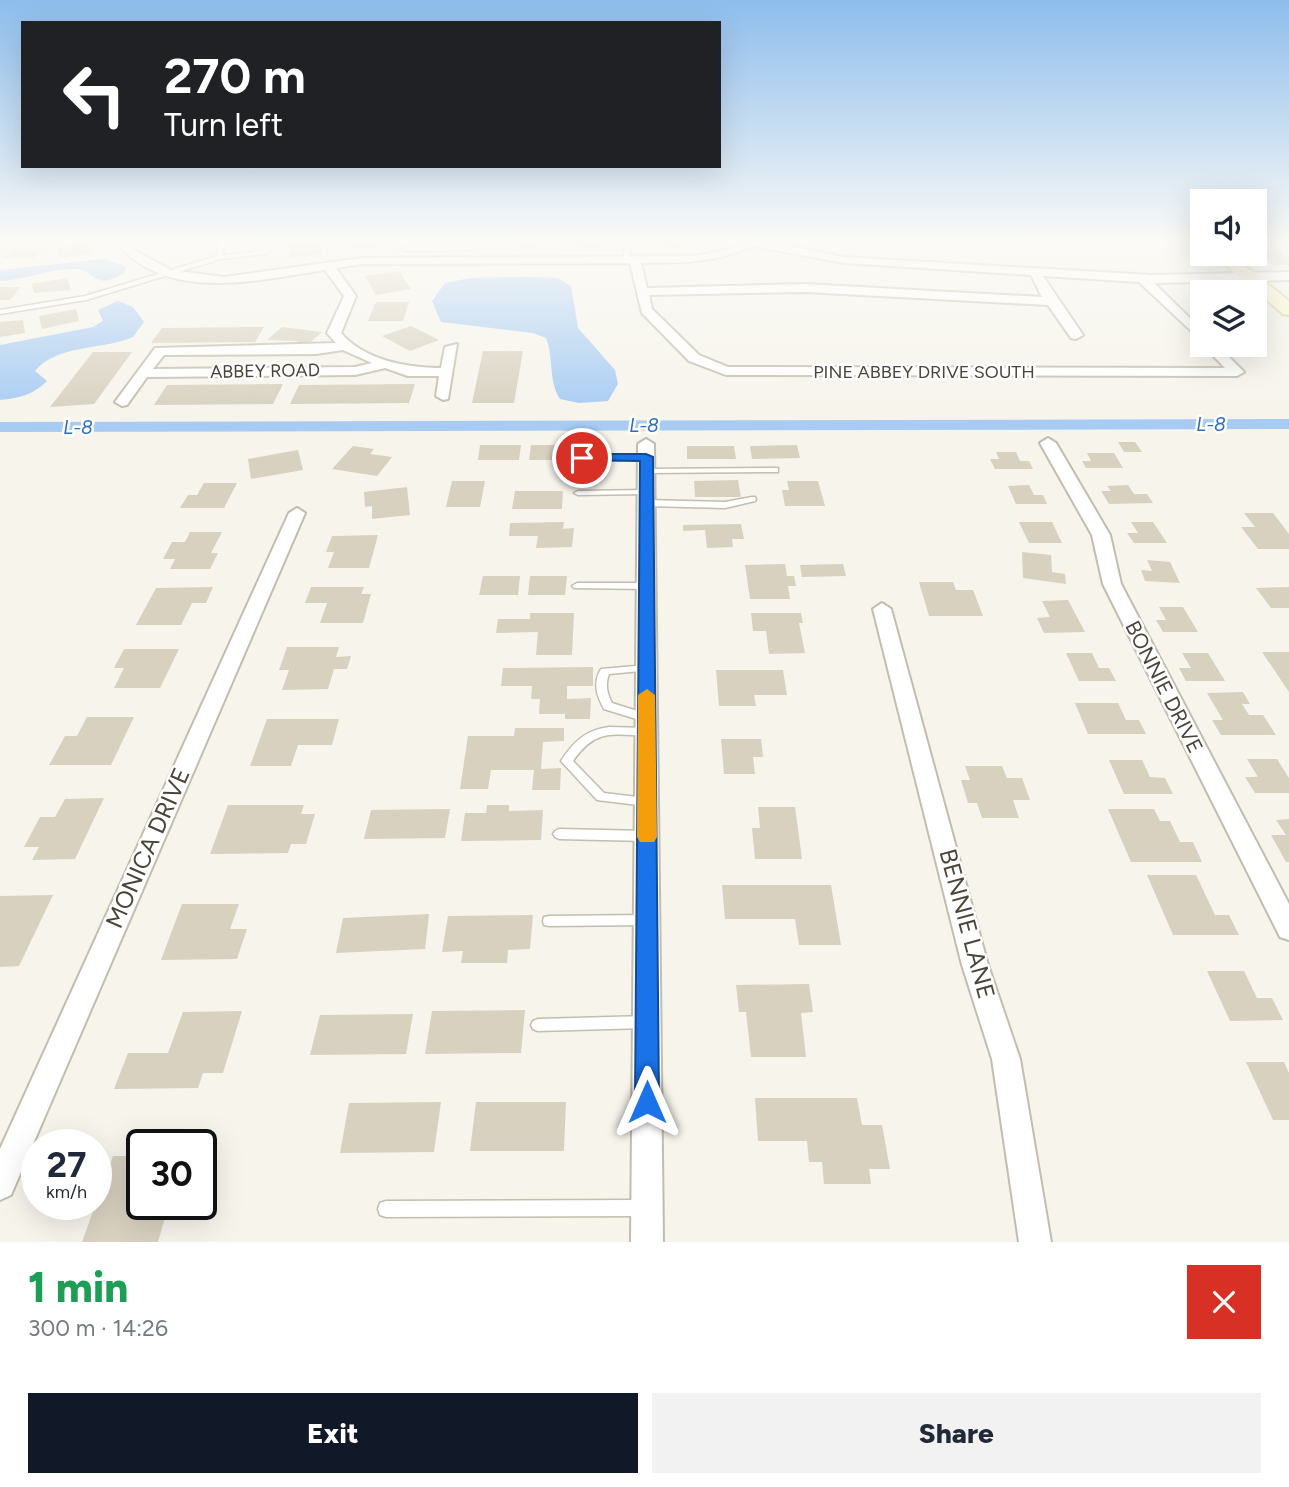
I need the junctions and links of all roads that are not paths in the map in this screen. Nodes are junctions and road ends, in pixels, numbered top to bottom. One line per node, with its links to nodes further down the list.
1 (80, 299): 7 (lane)
2 (349, 299): 10 (street, ABBEY ROAD)
3 (643, 299): 12 (street, PINE ABBEY DRIVE SOUTH)
4 (1013, 299): 6 (street)
5 (1163, 299): 8 (street)
6 (1052, 301): 9 (street)
7 (0, 312)
8 (1190, 325)
9 (1076, 335)
10 (345, 346): 13 (street, ABBEY ROAD); 15 (street, ABBEY ROAD)
11 (452, 347): 14 (street)
12 (1222, 357)
13 (386, 364): 14 (street, ABBEY ROAD); 15 (street, ABBEY ROAD)
14 (447, 372): 16 (street)
15 (143, 373): 17 (street, ABBEY ROAD)
16 (443, 396)
17 (122, 402)
18 (1048, 443): 35 (street, BONNIE DRIVE)
19 (582, 458): 21 (lane)
20 (775, 470): 21 (lane)
21 (646, 473): 22 (lane); 23 (lane); 26 (street)
22 (578, 493)
23 (752, 499)
24 (297, 513): 38 (street, MONICA DRIVE)
25 (577, 586): 26 (lane)
26 (646, 586): 28 (street)
27 (882, 609): 42 (street, BENNIE LANE)
28 (647, 668): 29 (street); 29 (lane)
29 (647, 725): 30 (street); 30 (lane)
30 (647, 802): 32 (street)
31 (559, 834): 32 (lane)
32 (647, 836): 33 (street)
33 (647, 920): 34 (lane); 36 (street)
34 (549, 921)
35 (1289, 929)
36 (647, 1023): 37 (lane); 39 (street)
37 (538, 1026)
38 (0, 1184)
39 (647, 1208): 40 (lane); 41 (street)
40 (386, 1209)
41 (647, 1242)
42 (1035, 1242)

